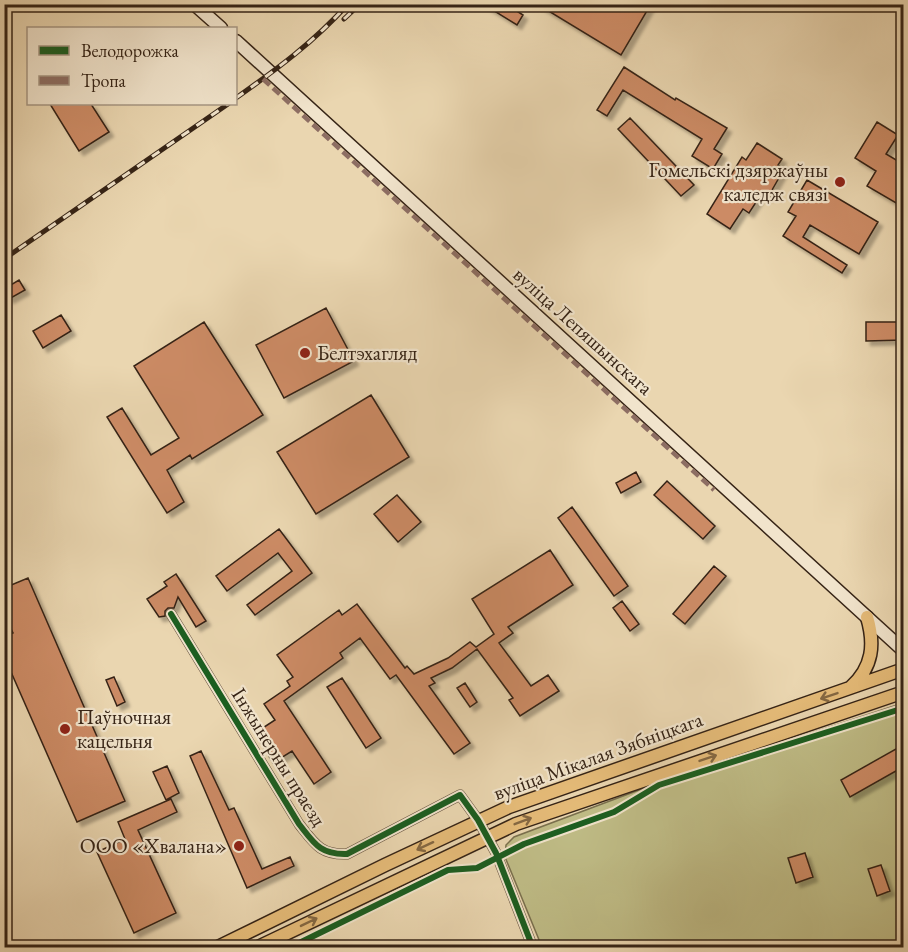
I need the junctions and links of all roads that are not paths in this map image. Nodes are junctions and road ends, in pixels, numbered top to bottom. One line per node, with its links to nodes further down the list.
1 (194, 4): 2 (main road)
2 (220, 27)
3 (237, 42): 5 (main road, вуліца Лепяшынскага)
4 (171, 614): 10 (street, Інжынерны праезд)
5 (867, 617): 6 (main road, вуліца Лепяшынскага); 8 (main road)
6 (903, 651)
7 (903, 669): 8 (main road, вуліца Мікалая Зябніцкага)
8 (849, 689): 10 (main road, вуліца Мікалая Зябніцкага, one-way to 10)
9 (903, 692): 11 (main road, вуліца Мікалая Зябніцкага, one-way to 9)
10 (478, 820): 11 (street); 12 (main road, вуліца Мікалая Зябніцкага, one-way to 12)
11 (487, 837): 13 (main road, вуліца Мікалая Зябніцкага, one-way to 11); 14 (street)
12 (216, 948)
13 (256, 948)
14 (533, 948)

